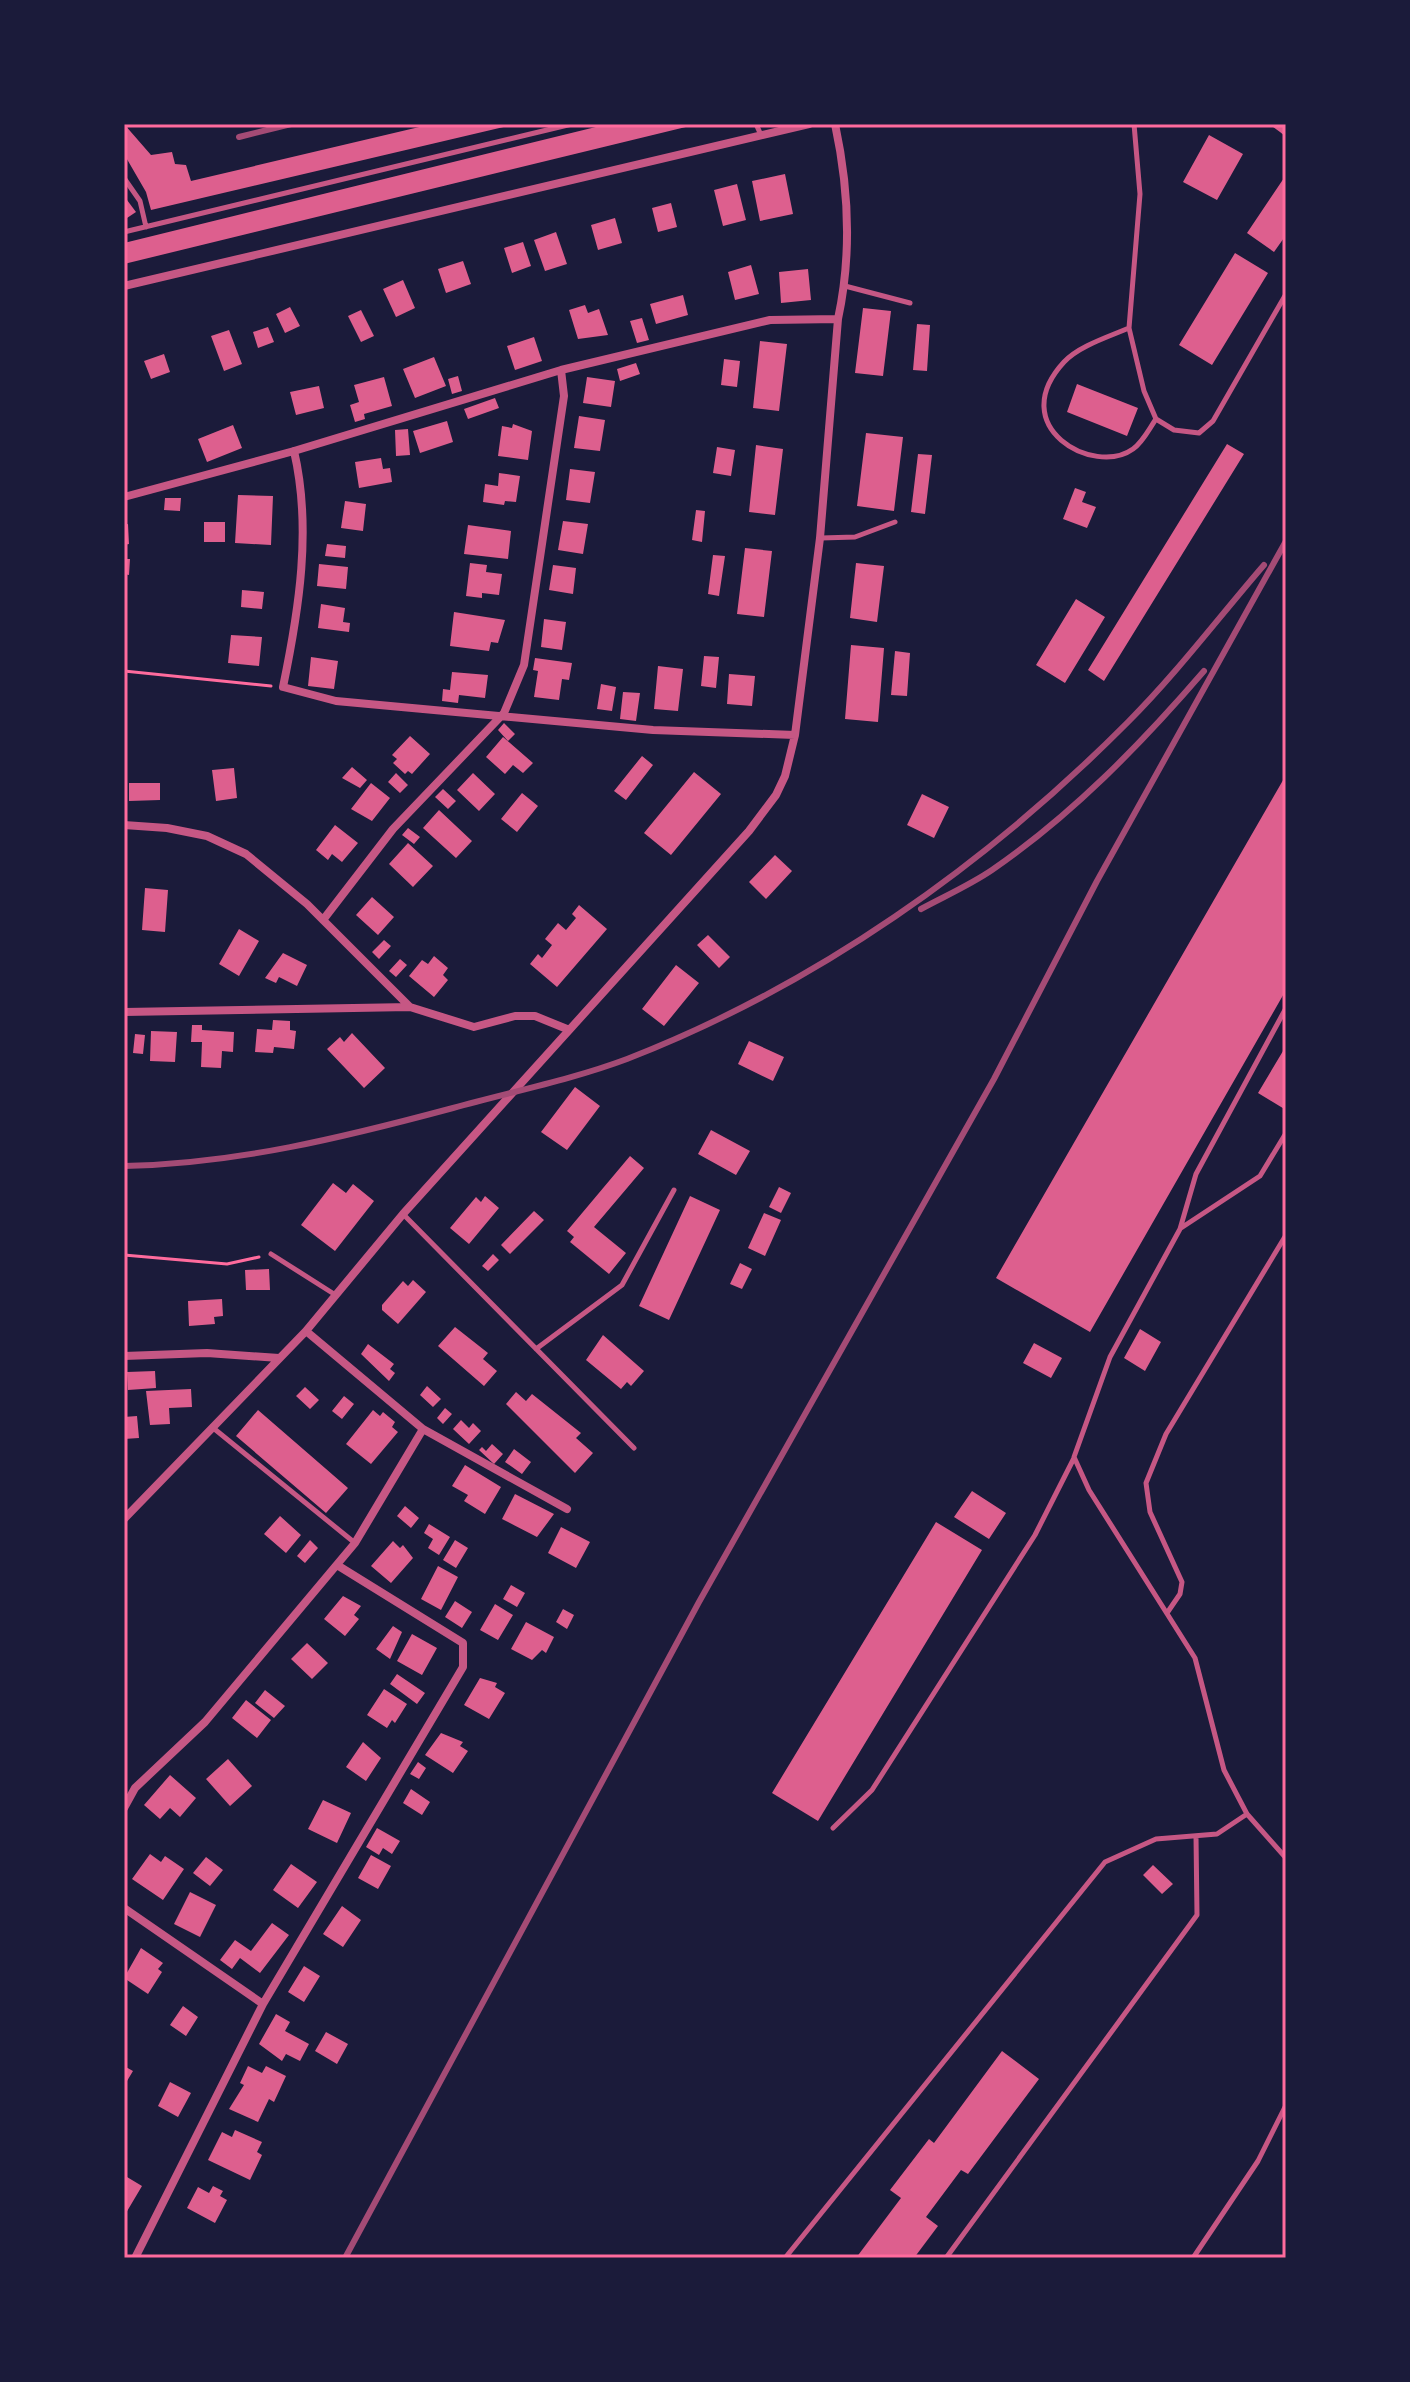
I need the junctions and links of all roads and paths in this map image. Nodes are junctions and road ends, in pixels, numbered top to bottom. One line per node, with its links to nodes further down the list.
1 (572, 124): 8 (lane)
2 (756, 124): 6 (lane)
3 (809, 124): 6 (street)
4 (835, 124): 11 (street)
5 (1134, 124): 15 (lane)
6 (761, 135): 10 (street)
7 (124, 178): 8 (lane)
8 (146, 227): 9 (lane)
9 (124, 232)
10 (124, 286)
11 (845, 286): 13 (lane); 14 (street)
12 (1286, 294): 17 (lane)
13 (910, 303)
14 (838, 319): 16 (street); 21 (street)
15 (1129, 328): 17 (lane); 17 (lane)
16 (561, 370): 18 (street); 24 (street)
17 (1156, 419)
18 (294, 451): 19 (street); 23 (street)
19 (124, 497)
20 (895, 522): 21 (lane)
21 (820, 538): 25 (street)
22 (124, 671): 23 (path)
23 (283, 687): 24 (street)
24 (504, 713): 25 (street); 27 (street)
25 (795, 735): 31 (street)
26 (124, 825): 27 (street)
27 (323, 920): 28 (street)
28 (410, 1007): 30 (street); 31 (street)
29 (1286, 1008): 35 (lane)
30 (124, 1012)
31 (567, 1029): 34 (street)
32 (1286, 1133): 35 (lane)
33 (674, 1190): 41 (lane)
34 (403, 1214): 39 (street); 41 (lane)
35 (1180, 1229): 47 (lane)
36 (1286, 1235): 52 (lane)
37 (271, 1254): 38 (path); 39 (lane)
38 (124, 1255)
39 (334, 1294): 40 (street)
40 (306, 1331): 43 (street); 45 (street)
41 (536, 1349): 46 (lane)
42 (124, 1356): 43 (street)
43 (279, 1358): 44 (street)
44 (212, 1427): 49 (street); 50 (lane)
45 (423, 1429): 48 (street); 50 (street)
46 (634, 1448)
47 (1074, 1457): 52 (lane); 55 (lane)
48 (567, 1509)
49 (124, 1519)
50 (355, 1543): 51 (street)
51 (337, 1565): 53 (street); 59 (street)
52 (1166, 1613): 54 (lane)
53 (124, 1808)
54 (1247, 1814): 56 (lane); 57 (lane)
55 (833, 1828)
56 (1196, 1836): 62 (lane); 63 (lane)
57 (1286, 1858)
58 (124, 1908): 59 (street)
59 (263, 2004): 61 (street)
60 (1286, 2105): 64 (lane)
61 (135, 2258)
62 (785, 2258)
63 (946, 2258)
64 (1193, 2258)

